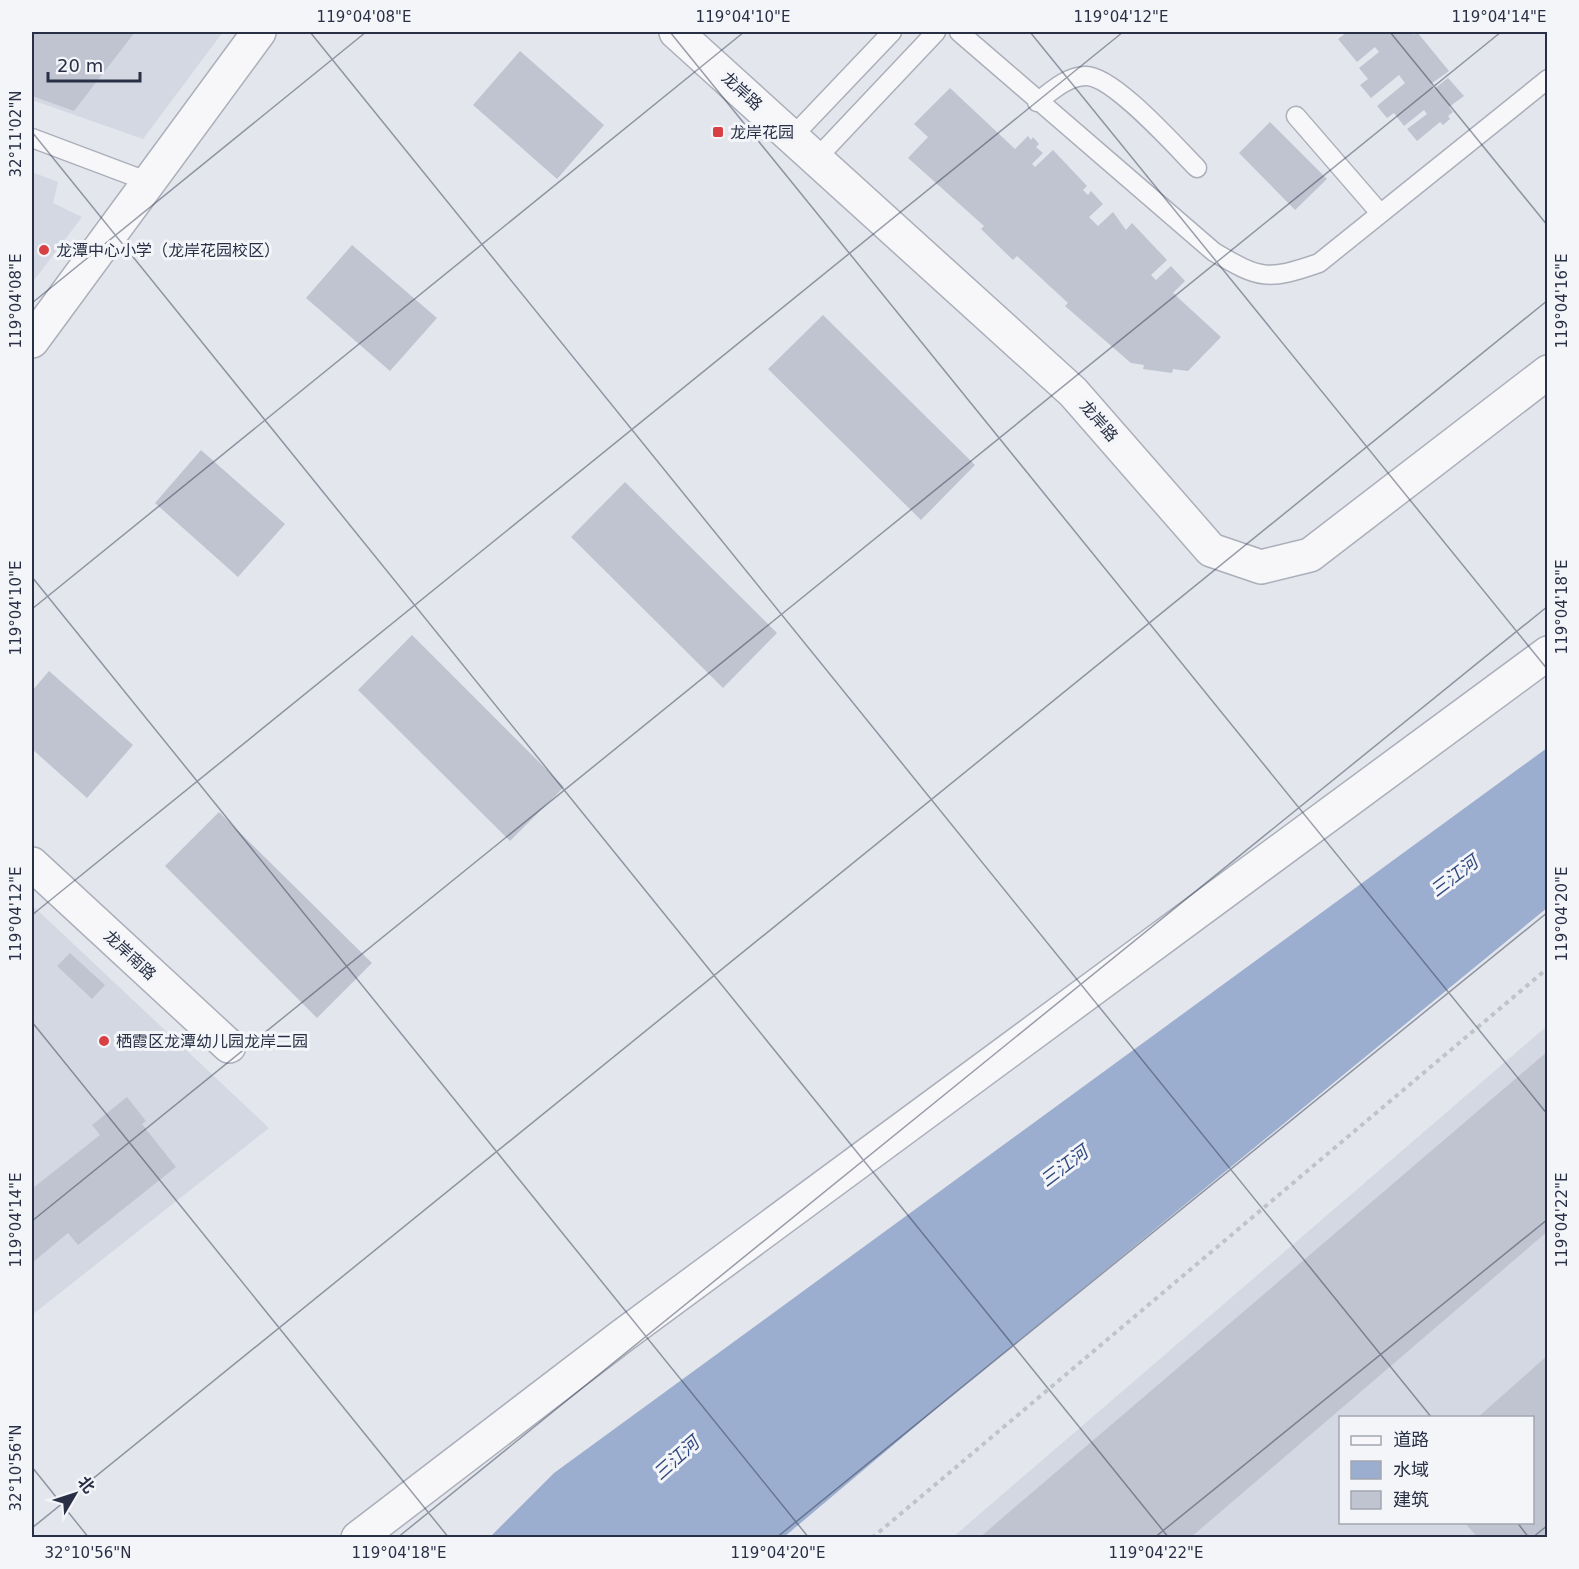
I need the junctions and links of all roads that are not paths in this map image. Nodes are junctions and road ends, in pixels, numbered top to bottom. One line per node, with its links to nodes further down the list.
1 (259, 32): 13 (street)
2 (676, 32): 9 (street, 龙岸路)
3 (892, 32): 9 (lane)
4 (936, 32): 11 (lane)
5 (959, 32): 7 (lane)
6 (1548, 79): 14 (lane)
7 (1037, 102): 12 (lane); 14 (lane)
8 (1296, 116): 14 (lane)
9 (792, 137): 11 (street, 龙岸路)
10 (32, 138): 13 (lane)
11 (816, 159): 16 (street, 龙岸路)
12 (1197, 168)
13 (149, 182): 15 (street)
14 (1380, 213)
15 (32, 341)
16 (1548, 372)
17 (1548, 653): 20 (street)
18 (32, 864): 19 (street, 龙岸南路)
19 (229, 1046)
20 (358, 1538)

